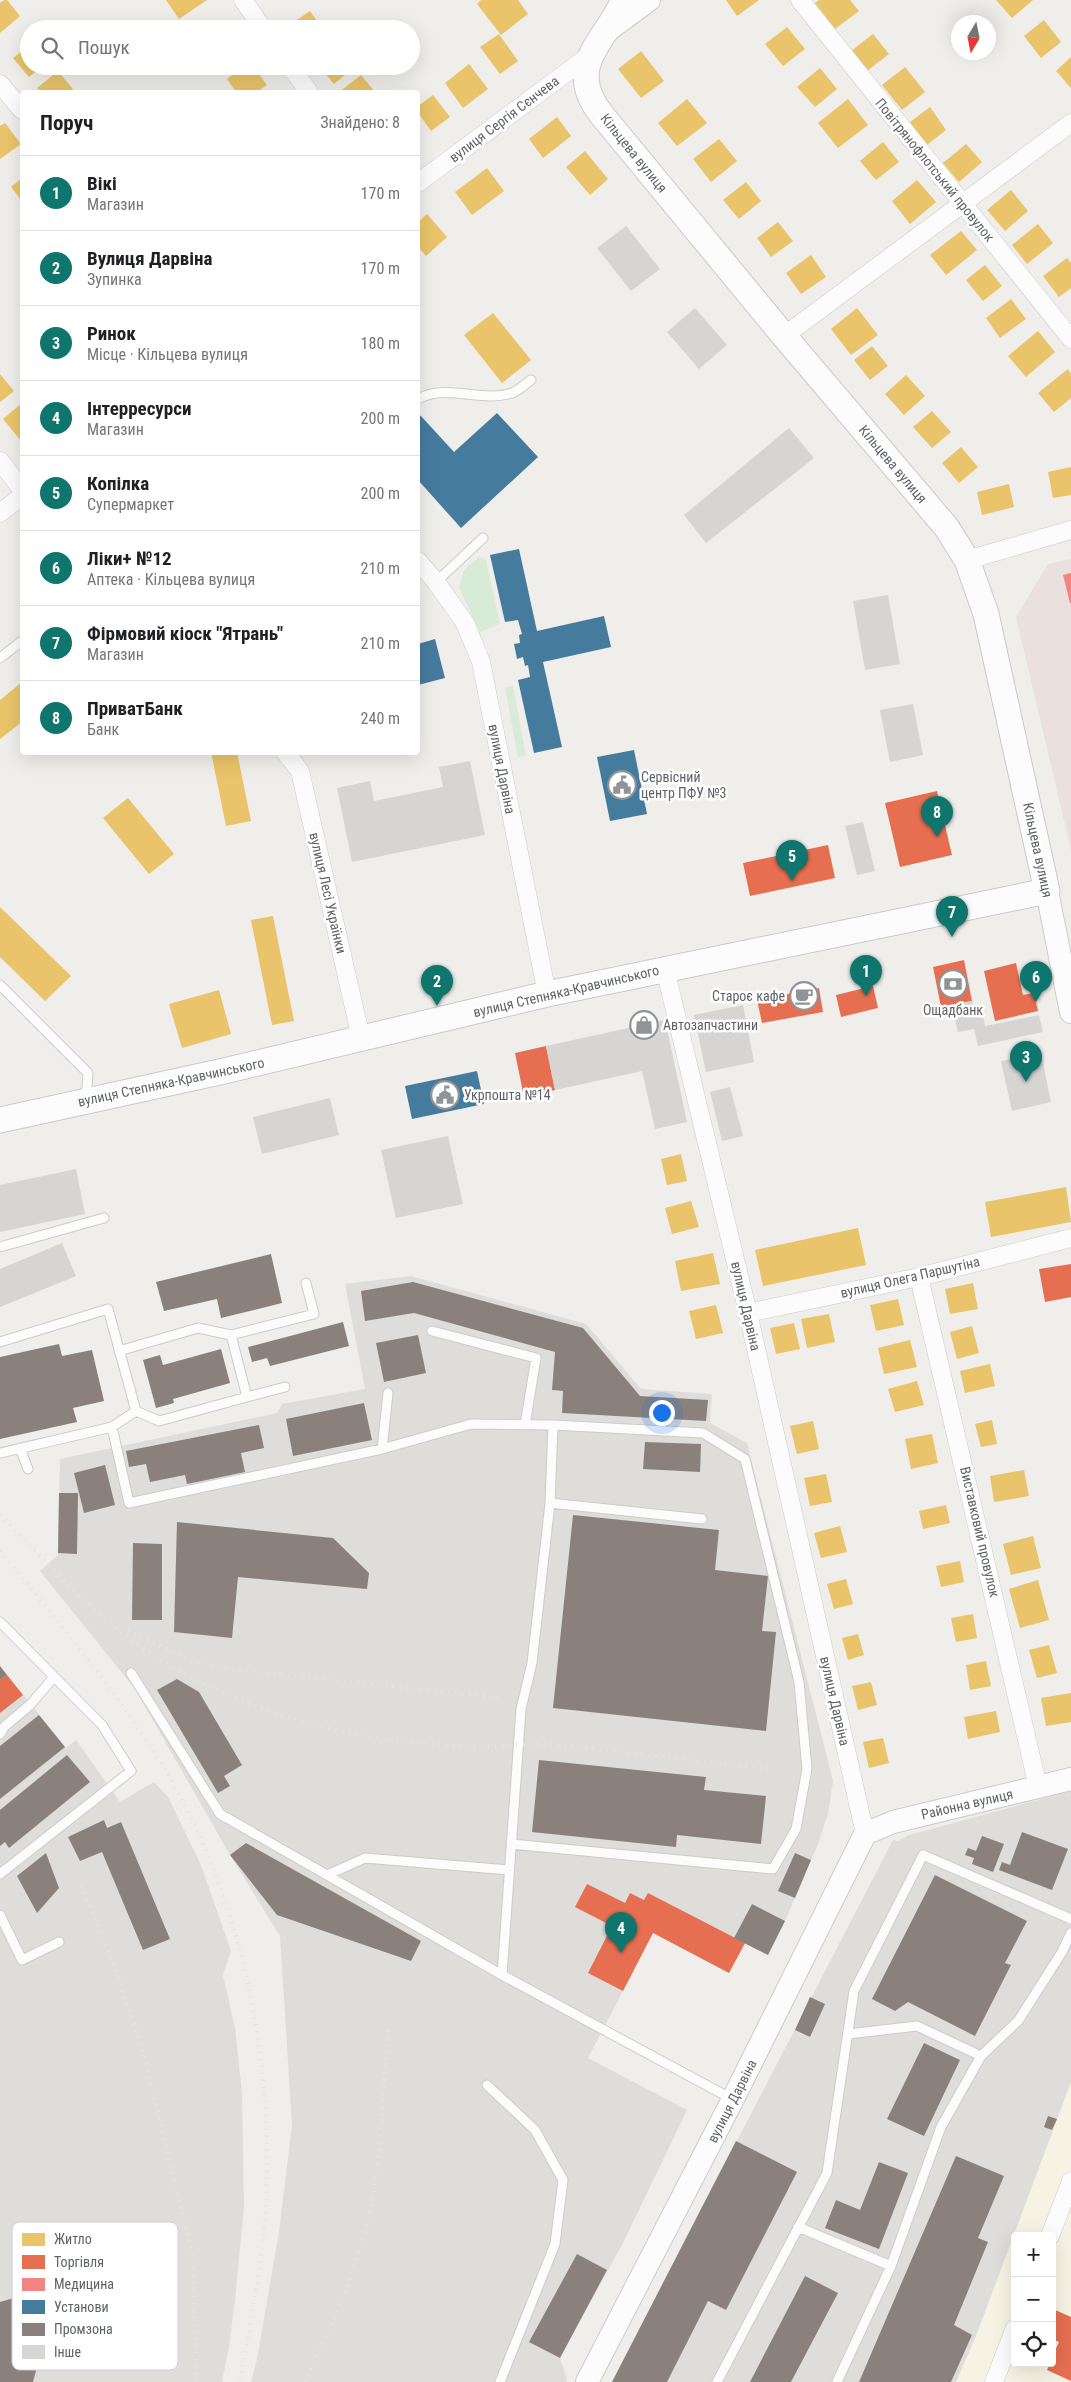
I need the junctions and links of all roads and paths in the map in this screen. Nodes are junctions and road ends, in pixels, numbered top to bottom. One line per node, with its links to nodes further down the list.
1 (243, 0): 5 (street)
2 (624, 0): 6 (main road, Кільцева вулиця)
3 (649, 0): 6 (street)
4 (800, 0): 14 (street, Повітрянофлотський провулок)
5 (257, 20)
6 (607, 31): 7 (main road, Кільцева вулиця)
7 (590, 55): 13 (street, вулиця Сергія Сєнчева); 15 (main road, Кільцева вулиця)
8 (297, 75): 10 (street)
9 (0, 84): 11 (street)
10 (308, 90)
11 (20, 108)
12 (1071, 123): 14 (street)
13 (420, 182)
14 (962, 205): 15 (street); 16 (street, Повітрянофлотський провулок)
15 (784, 336): 25 (main road, Кільцева вулиця)
16 (1071, 339)
17 (531, 380): 18 (lane)
18 (420, 399)
19 (0, 461): 20 (street)
20 (20, 487)
21 (20, 498): 22 (street)
22 (0, 513)
23 (1071, 530): 25 (street)
24 (483, 538): 27 (lane)
25 (968, 560): 31 (main road, Кільцева вулиця)
26 (420, 563): 27 (street, вулиця Дарвіна)
27 (436, 582): 35 (street, вулиця Дарвіна)
28 (20, 643): 29 (lane)
29 (0, 658)
30 (287, 755): 37 (street, вулиця Лесі Українки)
31 (1047, 891): 32 (street, Кільцева вулиця); 33 (main road, вулиця Степняка-Кравчинського)
32 (1065, 954): 36 (street, Кільцева вулиця)
33 (666, 969): 35 (main road, вулиця Степняка-Кравчинського); 45 (street, вулиця Дарвіна)
34 (0, 985): 38 (lane)
35 (547, 994): 37 (main road, вулиця Степняка-Кравчинського)
36 (1071, 1012)
37 (361, 1038): 38 (main road, вулиця Степняка-Кравчинського)
38 (86, 1100): 39 (main road, вулиця Степняка-Кравчинського)
39 (0, 1120)
40 (104, 1218): 42 (lane)
41 (1071, 1238): 43 (street, вулиця Олега Паршутіна)
42 (0, 1247)
43 (919, 1277): 45 (street, вулиця Олега Паршутіна); 68 (street, Виставковий провулок)
44 (306, 1283): 47 (lane)
45 (748, 1313): 69 (street, вулиця Дарвіна)
46 (432, 1331): 54 (lane)
47 (231, 1335): 49 (lane); 52 (lane)
48 (0, 1342): 49 (lane)
49 (119, 1351): 53 (lane)
50 (285, 1387): 52 (lane)
51 (388, 1393): 58 (lane)
52 (247, 1397): 53 (lane)
53 (136, 1411): 56 (lane)
54 (526, 1425): 55 (lane); 58 (lane)
55 (553, 1426): 61 (lane); 70 (lane)
56 (112, 1427): 57 (lane); 58 (lane)
57 (20, 1448): 59 (lane); 60 (lane)
58 (382, 1449)
59 (0, 1453)
60 (28, 1469)
61 (550, 1503): 62 (lane); 70 (lane)
62 (702, 1519)
63 (0, 1622): 65 (lane)
64 (131, 1673): 73 (lane)
65 (54, 1677): 66 (lane); 72 (lane)
66 (0, 1734)
67 (1071, 1780): 68 (street, Районна вулиця)
68 (1038, 1787): 69 (street, Районна вулиця)
69 (865, 1834): 82 (street, вулиця Дарвіна)
70 (511, 1844): 71 (lane)
71 (510, 1870): 73 (lane); 78 (lane)
72 (0, 1874)
73 (326, 1875): 78 (lane)
74 (0, 1915): 77 (lane)
75 (1071, 1919): 79 (lane)
76 (1071, 1933): 80 (lane)
77 (59, 1942)
78 (502, 1975): 82 (lane)
79 (848, 2034): 80 (lane); 84 (lane)
80 (981, 2056): 86 (lane)
81 (487, 2085): 88 (lane)
82 (733, 2099): 89 (street, вулиця Дарвіна)
83 (1071, 2181): 85 (street)
84 (798, 2227): 86 (lane); 90 (lane)
85 (1052, 2232)
86 (891, 2266): 91 (lane)
87 (1011, 2338): 92 (street)
88 (500, 2382)
89 (587, 2382)
90 (717, 2382)
91 (837, 2382)
92 (994, 2382)

